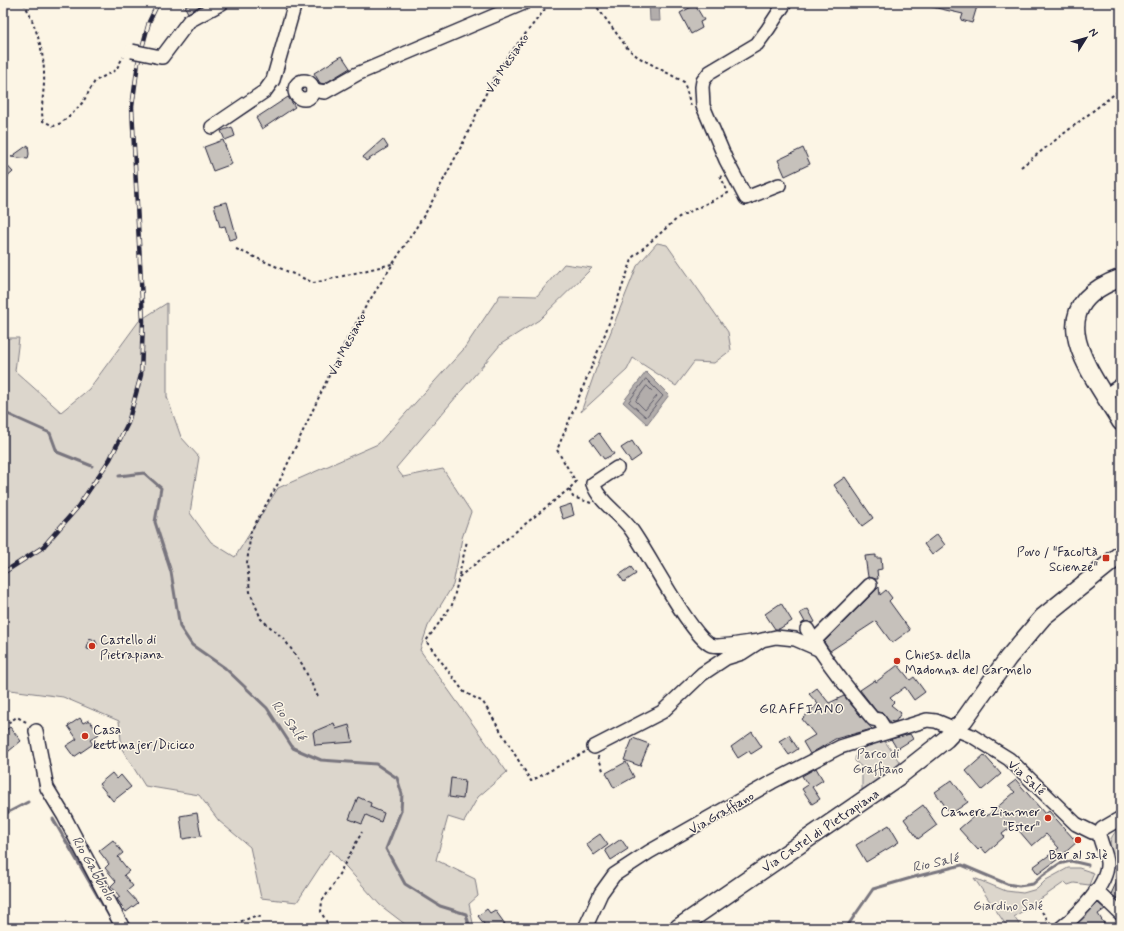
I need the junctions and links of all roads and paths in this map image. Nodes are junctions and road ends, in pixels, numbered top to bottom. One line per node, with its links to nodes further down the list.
1 (24, 3): 8 (path)
2 (222, 3): 8 (street, bridge)
3 (295, 3): 12 (street)
4 (524, 3): 10 (street)
5 (550, 3): 17 (path, Via Mesiano)
6 (594, 3): 11 (path)
7 (785, 3): 15 (street)
8 (132, 51)
9 (1121, 89): 13 (path)
10 (313, 90)
11 (692, 110)
12 (212, 127)
13 (1020, 167)
14 (719, 172): 23 (path)
15 (779, 185)
16 (236, 249): 17 (path)
17 (393, 264): 32 (path, Via Mesiano)
18 (1121, 278): 20 (main road)
19 (1121, 385): 20 (street)
20 (1105, 396): 21 (main road)
21 (1121, 422)
22 (617, 468): 30 (street)
23 (569, 489): 24 (path); 27 (path)
24 (580, 498)
25 (467, 542): 27 (path)
26 (1121, 554): 34 (main road, Via Castel di Pietrapiana)
27 (459, 576): 37 (path)
28 (870, 585): 31 (street)
29 (807, 629): 31 (street)
30 (759, 641): 31 (street); 37 (street)
31 (816, 645): 36 (street)
32 (318, 697)
33 (3, 726): 35 (path)
34 (955, 730): 36 (street, Via Graffiano); 41 (street, Via Salé); 51 (main road, Via Castel di Pietrapiana)
35 (36, 731): 47 (street)
36 (886, 731): 50 (street, Via Graffiano)
37 (594, 747): 38 (path)
38 (604, 773)
39 (1121, 818): 41 (street)
40 (362, 832): 49 (path)
41 (1098, 833): 42 (street)
42 (1096, 890): 44 (street); 52 (street)
43 (1042, 912): 46 (path)
44 (1121, 914)
45 (261, 917): 48 (path)
46 (1048, 920)
47 (123, 928)
48 (224, 928)
49 (330, 928)
50 (585, 928)
51 (678, 928)
52 (1061, 928)

